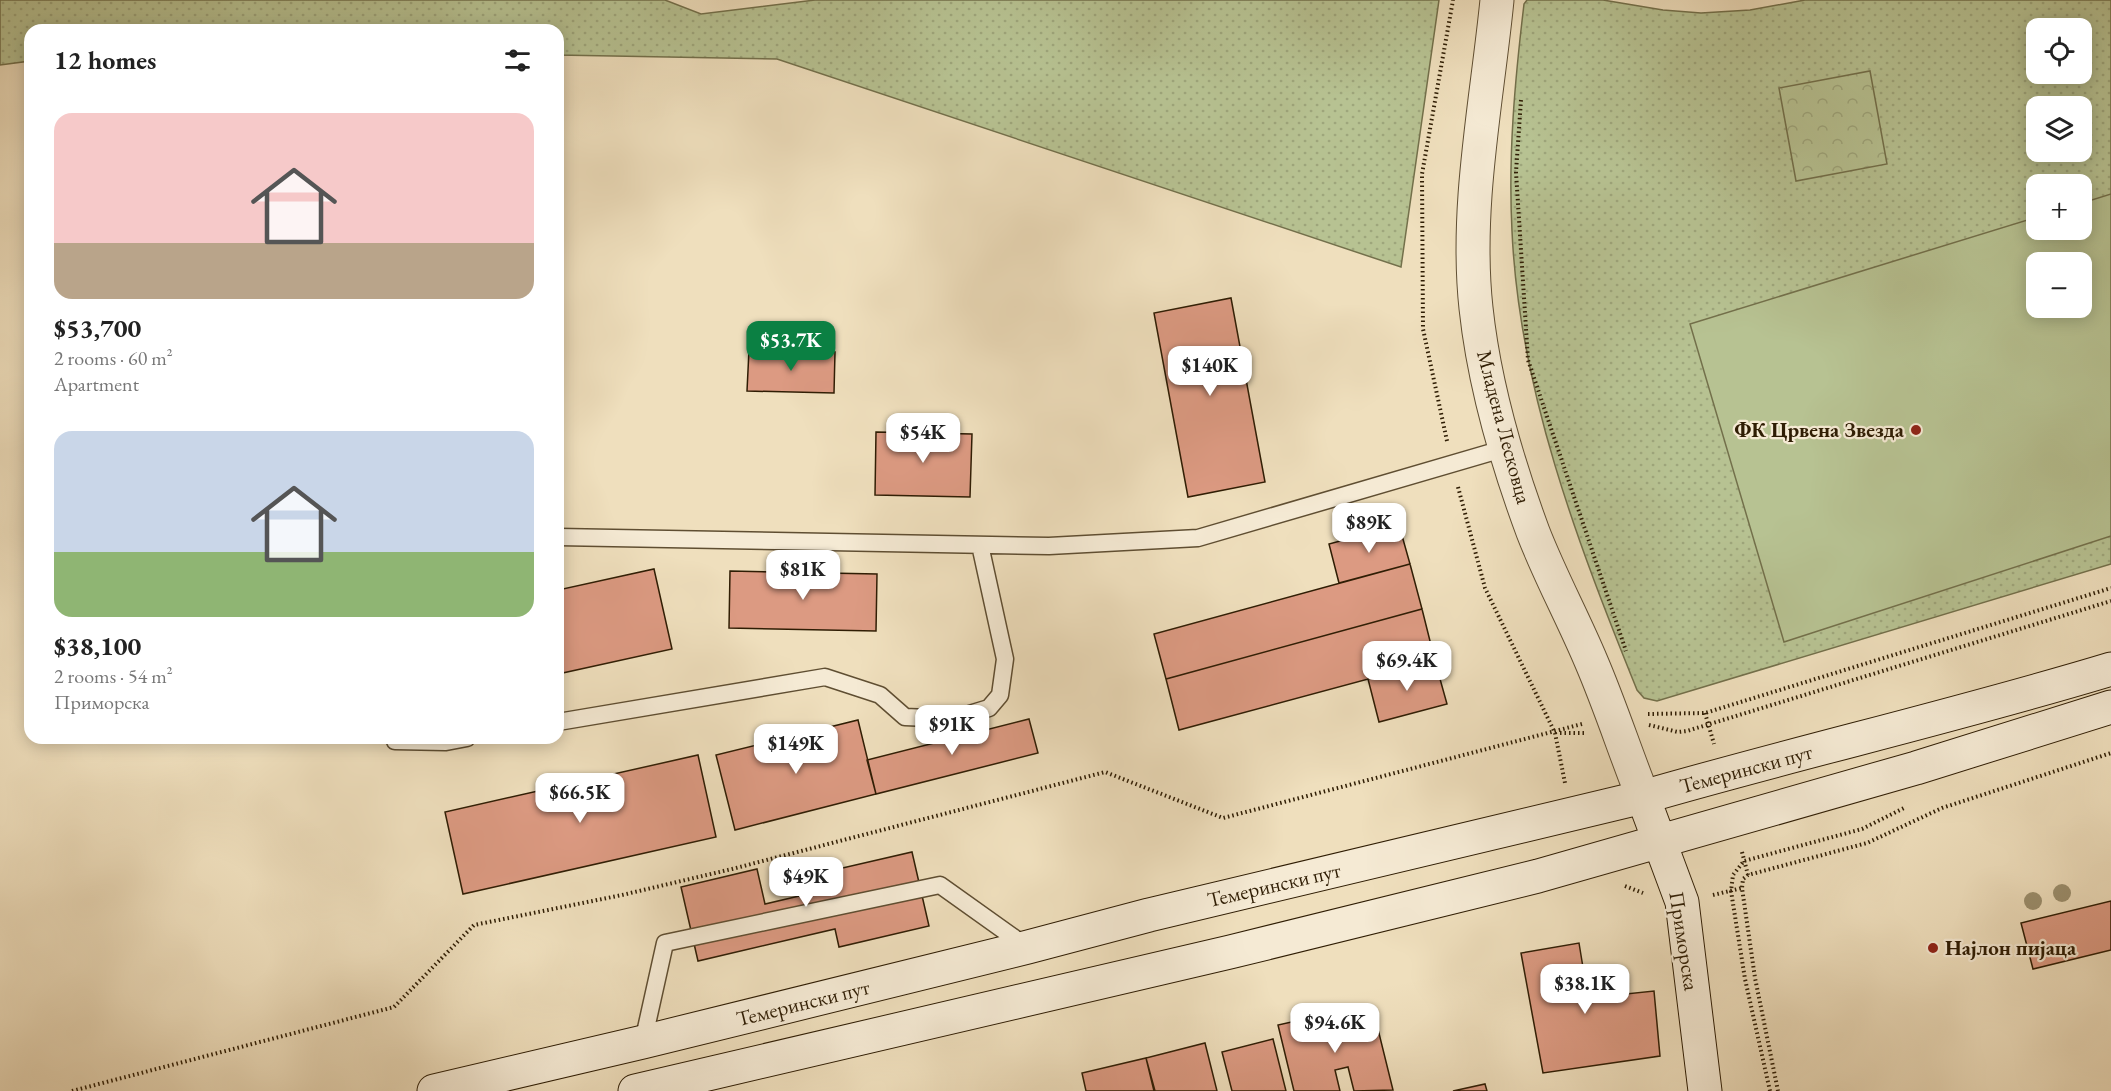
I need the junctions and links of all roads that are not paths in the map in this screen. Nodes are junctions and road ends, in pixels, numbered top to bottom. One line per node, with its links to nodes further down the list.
1 (1497, 0): 2 (main road, Младена Лесковца)
2 (1506, 448): 4 (lane); 8 (main road, Младена Лесковца)
3 (564, 537): 4 (lane)
4 (980, 545): 7 (lane)
5 (2111, 669): 8 (main road, Темерински пут)
6 (2111, 707): 9 (main road)
7 (564, 721)
8 (1643, 797): 9 (main road, Приморска); 10 (main road, Темерински пут)
9 (1660, 842): 13 (main road); 14 (main road, Приморска)
10 (1028, 947): 11 (main road, Темерински пут); 11 (lane)
11 (644, 1042): 12 (main road, Темерински пут)
12 (434, 1091)
13 (635, 1091)
14 (1705, 1091)

